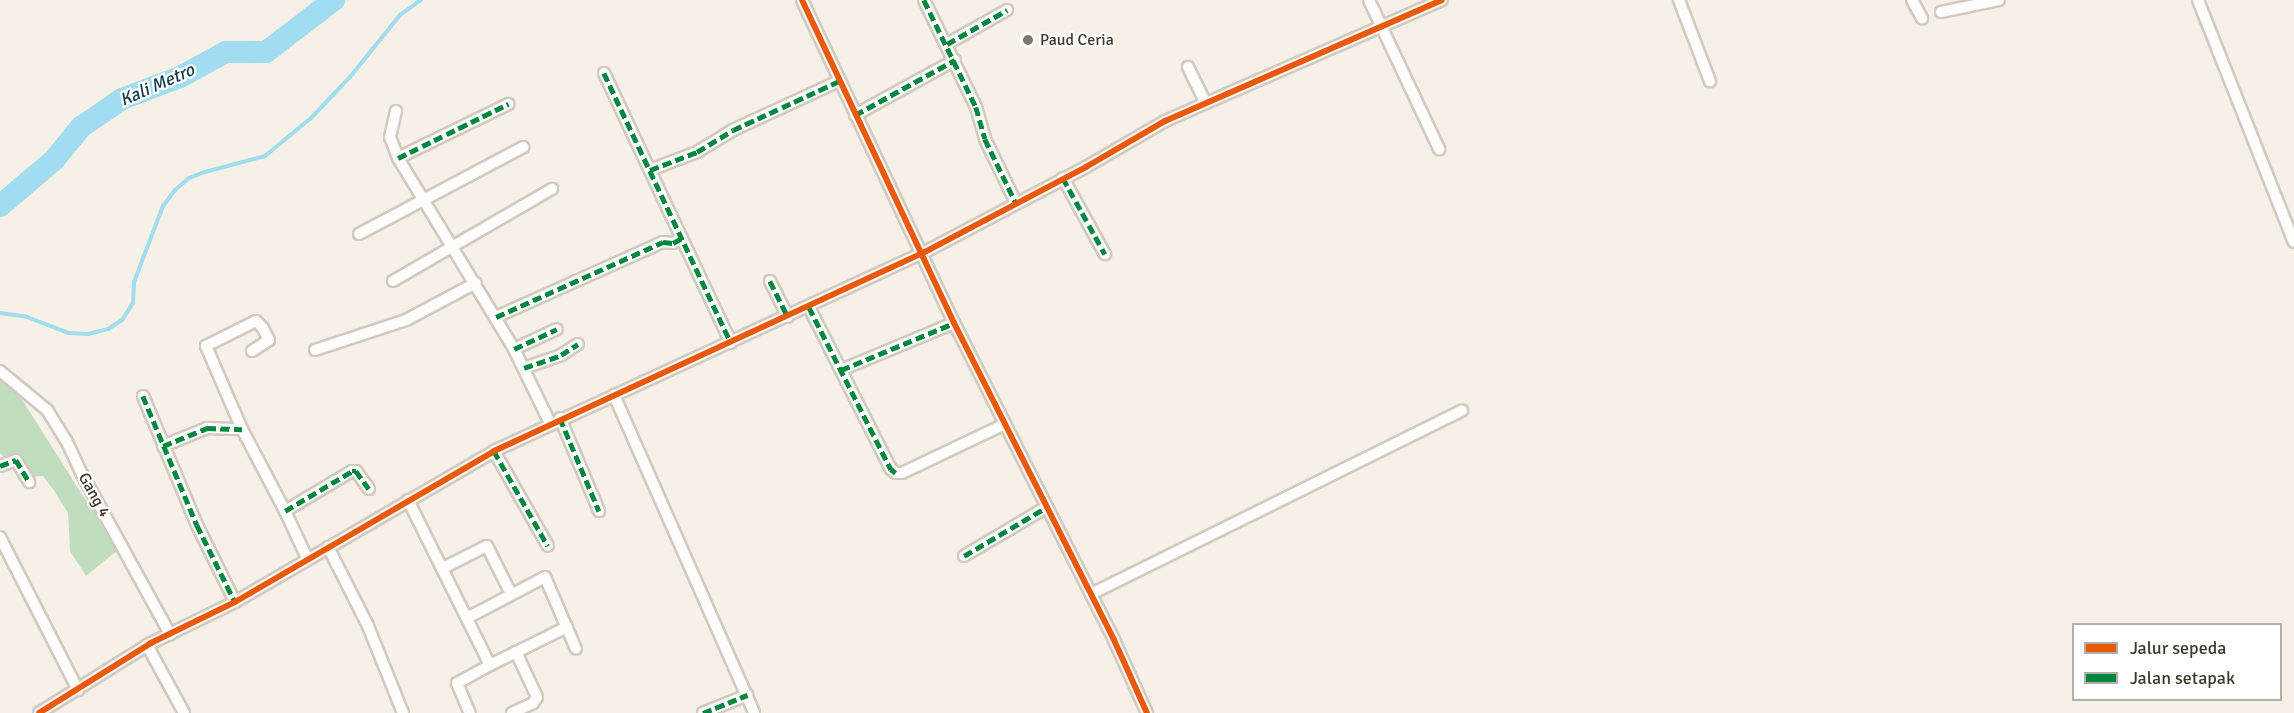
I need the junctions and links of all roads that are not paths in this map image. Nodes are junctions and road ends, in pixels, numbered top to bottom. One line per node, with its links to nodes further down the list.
1 (802, 0): 15 (street)
2 (924, 0): 11 (street)
3 (1369, 0): 10 (street)
4 (1442, 0): 10 (street)
5 (1679, 0): 16 (street)
6 (1999, 0): 9 (street)
7 (2198, 0): 31 (street)
8 (1007, 10): 11 (street)
9 (1941, 12)
10 (1381, 25): 17 (street); 22 (street)
11 (947, 44): 12 (street)
12 (955, 60): 20 (street); 28 (street)
13 (1188, 67): 17 (street)
14 (604, 73): 24 (street)
15 (839, 81): 20 (street); 24 (street)
16 (1710, 81)
17 (1205, 102): 25 (street)
18 (508, 104): 23 (street)
19 (396, 111): 23 (street)
20 (855, 115): 33 (street)
21 (523, 147): 27 (street)
22 (1439, 149)
23 (398, 158): 27 (street)
24 (650, 170): 30 (street)
25 (1063, 178): 28 (street); 34 (street)
26 (552, 189): 32 (street)
27 (423, 201): 29 (street); 32 (street)
28 (1016, 203): 33 (street)
29 (359, 234)
30 (682, 238): 39 (street); 44 (street)
31 (2294, 242)
32 (453, 245): 35 (street); 37 (street)
33 (921, 254): 38 (street); 41 (street)
34 (1105, 254)
35 (393, 281)
36 (770, 281): 40 (street)
37 (476, 283): 39 (street); 46 (street)
38 (809, 307): 40 (street); 50 (street)
39 (496, 317): 45 (street)
40 (788, 317): 44 (street)
41 (954, 323): 50 (street); 55 (street)
42 (557, 329): 45 (street)
43 (578, 344): 48 (street)
44 (731, 344): 51 (street)
45 (514, 349): 48 (street)
46 (315, 350)
47 (252, 351): 56 (street)
48 (524, 368): 54 (street)
49 (0, 370): 77 (street, Gang 4)
50 (841, 370): 55 (street)
51 (614, 395): 54 (street); 83 (street)
52 (143, 396): 57 (street)
53 (1462, 411): 73 (street)
54 (555, 421): 58 (street); 65 (street)
55 (1005, 424): 63 (street)
56 (242, 429): 57 (street); 64 (street)
57 (163, 446): 74 (street)
58 (495, 451): 62 (street); 67 (street)
59 (0, 466): 60 (street)
60 (29, 482)
61 (369, 489): 64 (street)
62 (408, 500): 68 (street); 71 (street)
63 (1047, 507): 69 (street); 73 (street)
64 (285, 511): 70 (street)
65 (599, 511)
66 (0, 537): 82 (street)
67 (548, 546)
68 (328, 547): 70 (street); 87 (street)
69 (964, 556)
70 (306, 558): 74 (street)
71 (443, 568): 72 (street); 75 (street)
72 (511, 594): 75 (street); 76 (street)
73 (1091, 594): 92 (street)
74 (235, 602): 77 (street)
75 (467, 618): 81 (street)
76 (567, 627): 79 (street); 80 (street)
77 (167, 635): 78 (street)
78 (149, 644): 82 (street); 86 (street)
79 (576, 649)
80 (516, 652): 81 (street); 89 (street)
81 (490, 665): 88 (street)
82 (78, 690): 84 (street)
83 (747, 695): 90 (street); 91 (street)
84 (57, 708): 85 (street)
85 (39, 713)
86 (184, 713)
87 (403, 713)
88 (470, 713)
89 (512, 713)
90 (704, 713)
91 (754, 713)
92 (1147, 713)

